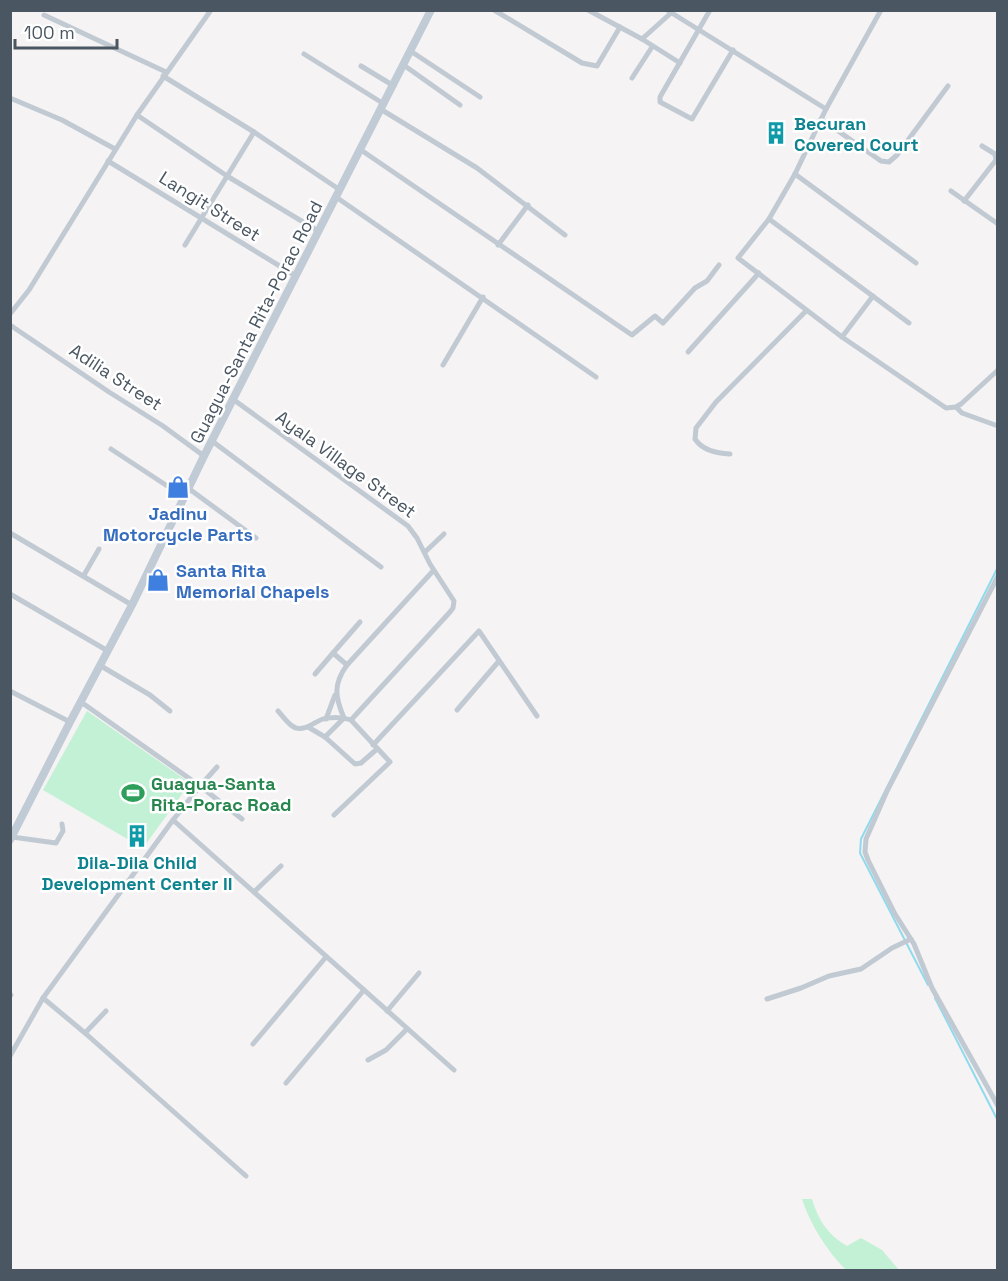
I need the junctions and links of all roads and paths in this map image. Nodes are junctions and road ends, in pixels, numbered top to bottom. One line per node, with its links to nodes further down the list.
1 (212, 10): 19 (street)
2 (431, 10): 14 (main road, Guagua-Santa Rita-Porac Road)
3 (494, 10): 9 (street)
4 (588, 10): 9 (street)
5 (710, 10): 10 (street)
6 (881, 10): 27 (street)
7 (669, 12): 10 (street); 11 (street)
8 (44, 15): 19 (street)
9 (620, 27): 11 (street)
10 (699, 30): 13 (street); 16 (street)
11 (642, 39): 12 (street)
12 (652, 47): 16 (street); 20 (street)
13 (733, 50): 16 (street); 27 (street)
14 (412, 52): 18 (main road, Guagua-Santa Rita-Porac Road); 23 (street)
15 (304, 54): 26 (street)
16 (680, 63)
17 (361, 66): 22 (street)
18 (405, 66): 22 (main road, Guagua-Santa Rita-Porac Road); 25 (street)
19 (165, 74): 28 (street); 30 (street)
20 (633, 78)
21 (948, 86): 29 (street)
22 (394, 87): 26 (main road, Guagua-Santa Rita-Porac Road)
23 (480, 97)
24 (10, 98): 32 (street)
25 (460, 105)
26 (383, 107): 33 (main road, Guagua-Santa Rita-Porac Road); 40 (street)
27 (826, 109): 29 (street)
28 (137, 115): 32 (street); 36 (street)
29 (821, 119): 35 (street)
30 (254, 132): 36 (street); 38 (street)
31 (982, 146): 39 (street)
32 (115, 148): 34 (street)
33 (361, 150): 38 (main road, Guagua-Santa Rita-Porac Road); 47 (street)
34 (108, 161): 41 (street, Langit Street); 55 (street)
35 (795, 174): 42 (street); 48 (street)
36 (227, 176): 41 (street); 44 (street)
37 (951, 191): 39 (street)
38 (338, 194): 44 (main road, Guagua-Santa Rita-Porac Road); 53 (street)
39 (964, 201): 43 (street)
40 (528, 205): 45 (street); 47 (street)
41 (201, 218): 46 (street); 51 (street, Langit Street)
42 (769, 219): 50 (street); 52 (street)
43 (998, 224)
44 (318, 231): 51 (main road, Guagua-Santa Rita-Porac Road)
45 (565, 235)
46 (185, 245)
47 (498, 245): 49 (street)
48 (916, 263)
49 (719, 265)
50 (759, 273): 54 (street); 59 (street)
51 (296, 276): 63 (main road, Guagua-Santa Rita-Porac Road)
52 (873, 296): 56 (street); 58 (street)
53 (483, 297): 60 (street); 62 (street)
54 (806, 311): 58 (street); 68 (street)
55 (10, 314)
56 (909, 323)
57 (10, 325): 69 (street, Adilia Street)
58 (842, 337): 64 (street)
59 (688, 352)
60 (443, 365)
61 (998, 370): 64 (street)
62 (596, 377)
63 (234, 400): 66 (main road, Guagua-Santa Rita-Porac Road); 76 (street, Ayala Village Street)
64 (956, 407): 65 (street)
65 (998, 426)
66 (212, 441): 69 (main road, Guagua-Santa Rita-Porac Road); 77 (street)
67 (111, 449): 71 (street)
68 (730, 454)
69 (204, 456): 70 (main road, Guagua-Santa Rita-Porac Road)
70 (188, 488): 71 (main road, Guagua-Santa Rita-Porac Road); 74 (street)
71 (184, 497): 82 (main road, Guagua-Santa Rita-Porac Road)
72 (10, 532): 79 (street)
73 (444, 534): 76 (street)
74 (256, 538)
75 (99, 549): 79 (street)
76 (425, 552): 78 (street, Ayala Village Street)
77 (381, 567)
78 (434, 571): 87 (street); 99 (street, Ayala Village Street)
79 (84, 575): 82 (street)
80 (998, 576): 113 (street)
81 (10, 594): 84 (street)
82 (132, 605): 84 (main road, Guagua-Santa Rita-Porac Road)
83 (360, 622): 85 (street)
84 (108, 651): 88 (main road, Guagua-Santa Rita-Porac Road)
85 (333, 652): 87 (street); 89 (street)
86 (498, 662): 93 (street); 96 (street); 103 (street)
87 (347, 665): 91 (street)
88 (101, 666): 92 (main road, Guagua-Santa Rita-Porac Road); 94 (street)
89 (315, 674)
90 (10, 691): 100 (street)
91 (337, 692): 97 (street); 98 (street)
92 (81, 702): 100 (main road, Guagua-Santa Rita-Porac Road); 105 (street)
93 (456, 710)
94 (170, 711)
95 (278, 711): 101 (street)
96 (537, 716)
97 (344, 718): 98 (street); 99 (street); 102 (street)
98 (326, 719): 101 (street)
99 (351, 720): 103 (street)
100 (70, 722): 110 (main road, Guagua-Santa Rita-Porac Road)
101 (308, 727): 102 (street)
102 (325, 737): 103 (street)
103 (375, 747): 106 (street)
104 (217, 767): 105 (street)
105 (200, 786): 107 (street); 108 (street)
106 (334, 815)
107 (242, 819)
108 (173, 820): 112 (street); 117 (street)
109 (62, 824): 110 (street)
110 (11, 839)
111 (281, 866): 112 (street)
112 (254, 892): 114 (street)
113 (908, 940): 118 (street); 128 (street)
114 (326, 957): 116 (street); 123 (street)
115 (419, 973): 120 (street)
116 (364, 990): 120 (street); 127 (street)
117 (43, 998): 122 (street); 124 (street)
118 (767, 999)
119 (106, 1011): 122 (street)
120 (387, 1011): 121 (street)
121 (407, 1029): 125 (street); 126 (street)
122 (85, 1033): 129 (street)
123 (253, 1044)
124 (10, 1056)
125 (368, 1060)
126 (454, 1070)
127 (286, 1083)
128 (998, 1106)
129 (246, 1176)

